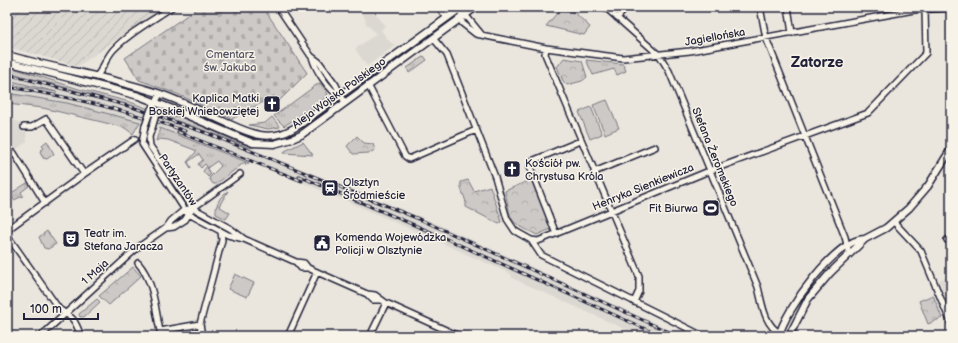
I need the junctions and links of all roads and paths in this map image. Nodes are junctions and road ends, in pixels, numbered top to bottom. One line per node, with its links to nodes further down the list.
1 (172, 7): 22 (street)
2 (278, 7): 27 (street)
3 (439, 7): 13 (street)
4 (476, 7): 12 (main road, Aleja Wojska Polskiego)
5 (605, 7): 14 (street, Stefana Żeromskiego)
6 (627, 7): 14 (street)
7 (760, 7): 17 (street)
8 (788, 7): 15 (street)
9 (951, 8): 11 (street, Jagiellońska)
10 (460, 9): 12 (street, Jagiellońska); 13 (main road, Aleja Wojska Polskiego)
11 (925, 9): 15 (street, Jagiellońska); 33 (street, Henryka Sienkiewicza)
12 (462, 16): 16 (main road, Aleja Wojska Polskiego); 18 (street, Jagiellońska)
13 (447, 18): 27 (main road, Aleja Wojska Polskiego)
14 (617, 18): 20 (street, Stefana Żeromskiego)
15 (792, 33): 17 (street, Jagiellońska)
16 (432, 38): 25 (main road, Aleja Wojska Polskiego); 31 (street)
17 (766, 38): 20 (street, Jagiellońska); 33 (street)
18 (546, 48): 20 (street, Jagiellońska); 35 (street)
19 (7, 54): 23 (main road, Aleja Wojska Polskiego)
20 (660, 56): 41 (street, Stefana Żeromskiego)
21 (7, 62): 28 (main road, Aleja Wojska Polskiego)
22 (103, 69): 23 (street); 24 (street)
23 (96, 77): 24 (main road, Aleja Wojska Polskiego)
24 (109, 80): 26 (main road, Aleja Wojska Polskiego)
25 (368, 85): 29 (main road, Aleja Wojska Polskiego); 31 (street)
26 (160, 94): 27 (main road, Aleja Wojska Polskiego); 28 (street)
27 (340, 96): 29 (street)
28 (156, 102): 29 (main road, Aleja Wojska Polskiego); 32 (street, bridge); 45 (street, Partyzantów, bridge)
29 (345, 104)
30 (24, 127): 42 (street)
31 (476, 130): 59 (street)
32 (143, 133): 34 (street); 36 (street)
33 (804, 137): 41 (street, Henryka Sienkiewicza); 60 (street)
34 (135, 140): 36 (street); 42 (street)
35 (580, 141): 40 (street); 53 (street)
36 (142, 144): 46 (street, Partyzantów)
37 (655, 147): 40 (street)
38 (951, 149): 49 (main road)
39 (14, 153): 44 (street)
40 (594, 172): 47 (street)
41 (709, 172): 47 (street, Henryka Sienkiewicza); 69 (street, Stefana Żeromskiego)
42 (84, 174): 44 (street)
43 (240, 174): 45 (street, 1 Maja)
44 (45, 203): 51 (street)
45 (192, 208): 46 (street, 1 Maja); 48 (street, 1 Maja); 56 (street, Partyzantów)
46 (184, 210): 48 (street, Partyzantów); 50 (street, 1 Maja)
47 (610, 211): 53 (street, Henryka Sienkiewicza); 64 (street)
48 (189, 215): 50 (street, 1 Maja); 52 (street, Partyzantów)
49 (894, 222): 57 (main road); 67 (street)
50 (166, 228): 66 (street, 1 Maja)
51 (7, 230)
52 (221, 232): 55 (street, Partyzantów); 58 (street)
53 (556, 234): 59 (street, Henryka Sienkiewicza)
54 (7, 235): 66 (street)
55 (228, 235): 56 (street, Partyzantów); 58 (street)
56 (244, 239): 63 (street, Partyzantów)
57 (865, 239): 60 (main road); 61 (main road)
58 (222, 240): 68 (street)
59 (531, 240): 64 (street)
60 (848, 245): 61 (street); 69 (main road)
61 (849, 253): 79 (main road)
62 (138, 263): 68 (street)
63 (317, 272): 65 (street, Partyzantów); 73 (street)
64 (634, 302): 78 (street)
65 (386, 303): 74 (street); 75 (street, Partyzantów)
66 (65, 313): 70 (street, 1 Maja); 71 (street)
67 (951, 323)
68 (200, 324): 72 (street)
69 (780, 334)
70 (41, 336)
71 (81, 336)
72 (202, 336)
73 (288, 336)
74 (370, 336)
75 (459, 336)
76 (464, 336): 77 (street)
77 (467, 336)
78 (703, 336)
79 (790, 336)

